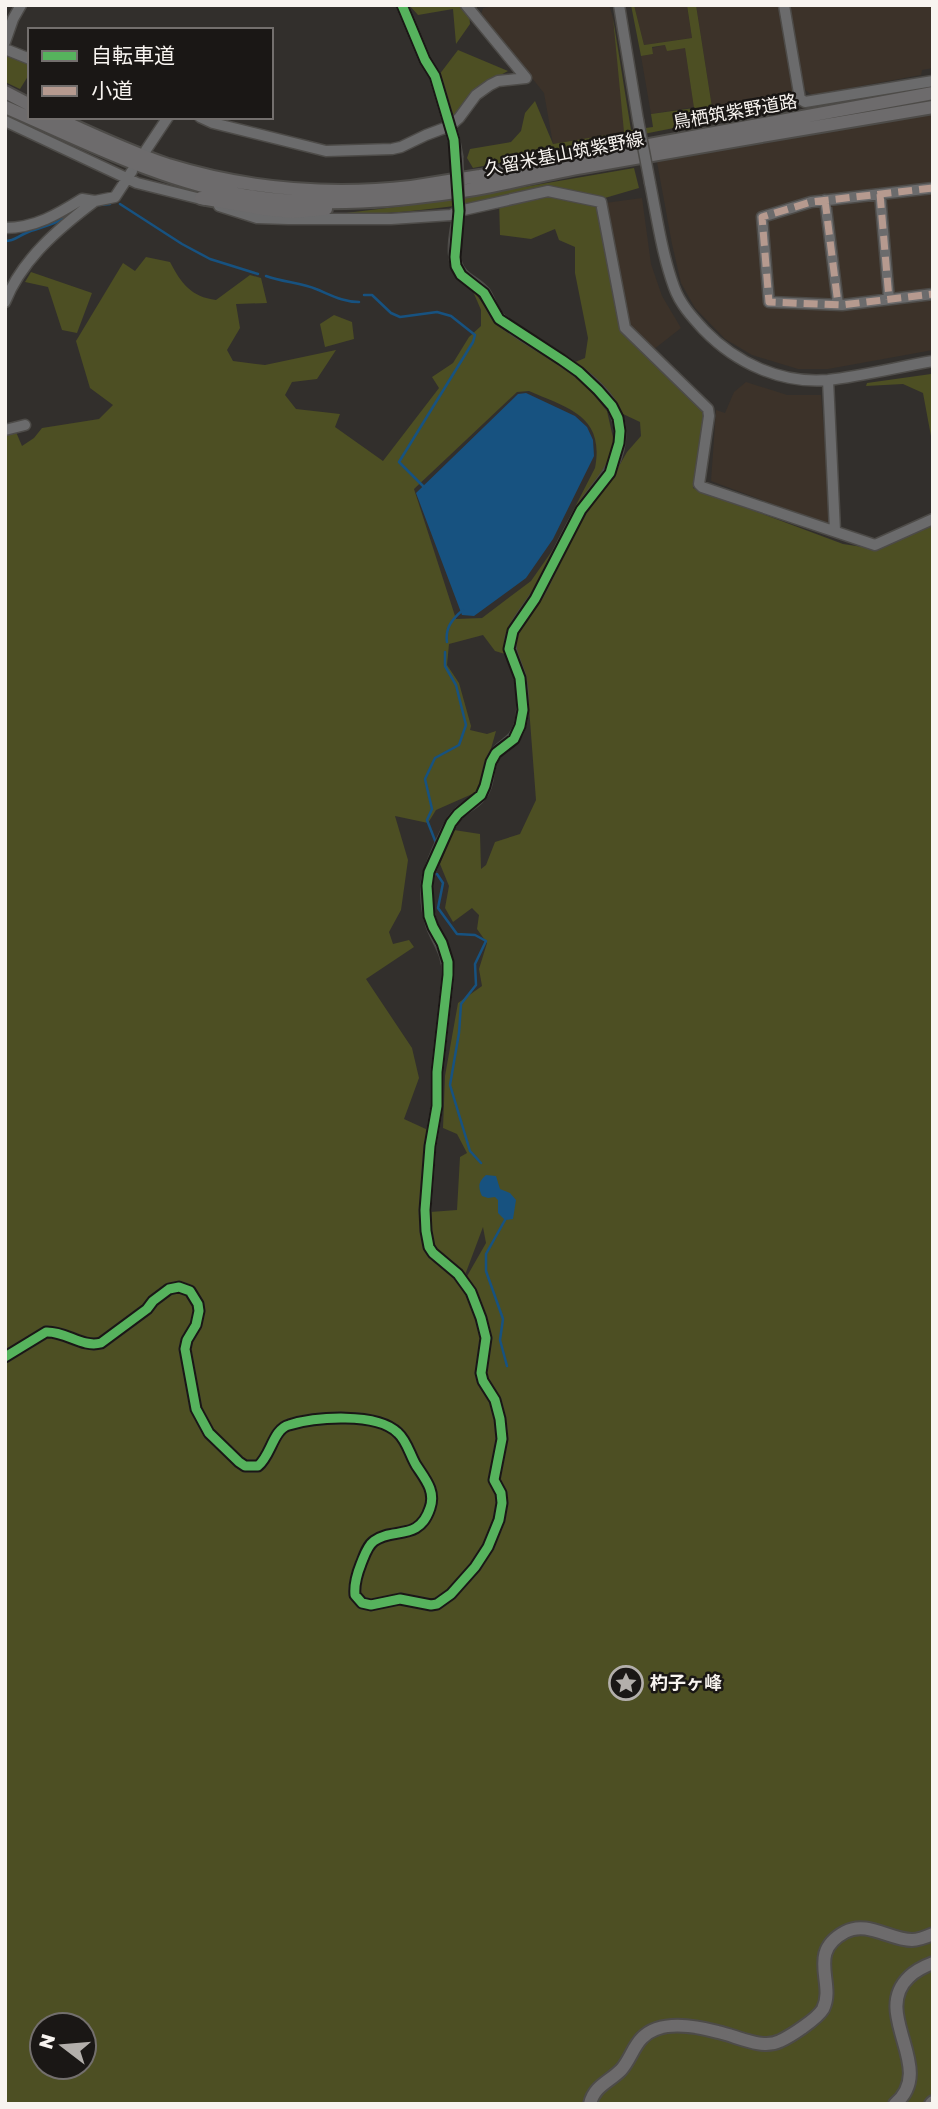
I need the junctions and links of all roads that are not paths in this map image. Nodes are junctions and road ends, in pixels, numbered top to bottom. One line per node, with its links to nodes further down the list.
1 (22, 5): 6 (street)
2 (402, 5): 21 (street)
3 (466, 5): 21 (street)
4 (619, 5): 37 (street, bridge)
5 (784, 5): 9 (street)
6 (5, 42)
7 (5, 49): 8 (street)
8 (28, 58)
9 (933, 81)
10 (933, 93): 17 (main road, 鳥栖筑紫野道路)
11 (5, 94): 12 (main road)
12 (28, 105)
13 (5, 107): 15 (main road, 久留米基山筑紫野線)
14 (933, 107): 29 (main road, 久留米基山筑紫野線)
15 (28, 117)
16 (32, 119): 29 (main road, 久留米基山筑紫野線)
17 (59, 119)
18 (166, 119): 22 (street)
19 (204, 119): 21 (street)
20 (5, 121): 23 (street)
21 (450, 126): 30 (street, bridge)
22 (146, 150)
23 (130, 175): 26 (street); 28 (street)
24 (933, 188): 25 (street)
25 (880, 194): 27 (street); 33 (street)
26 (201, 198): 29 (main road); 30 (street)
27 (825, 200): 35 (street); 35 (street)
28 (96, 201): 31 (street); 34 (street)
29 (371, 201)
30 (458, 211): 41 (street); 42 (street)
31 (5, 228)
32 (933, 294): 33 (street)
33 (889, 299): 35 (street)
34 (5, 302)
35 (838, 304)
36 (933, 360): 37 (street)
37 (828, 380): 41 (street)
38 (25, 425): 39 (street)
39 (5, 430)
40 (933, 519): 41 (street)
41 (835, 531)
42 (5, 1357)
43 (933, 1934): 45 (main road)
44 (933, 1962): 46 (main road)
45 (590, 2104)
46 (895, 2104)

